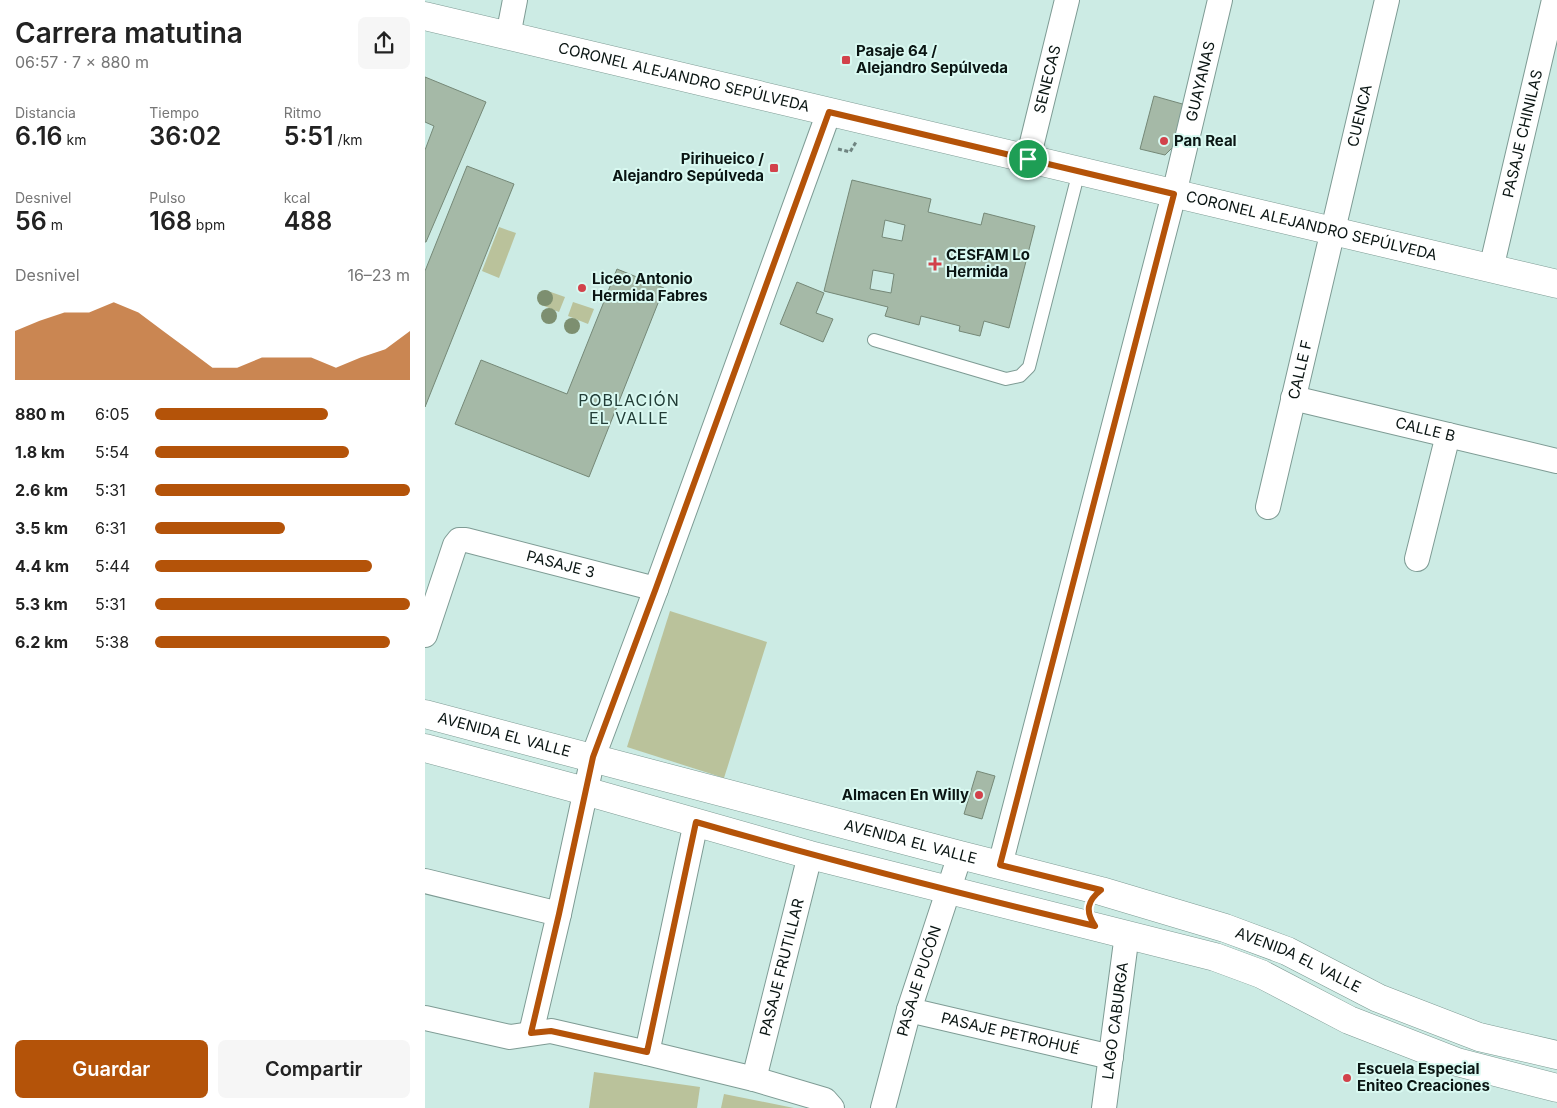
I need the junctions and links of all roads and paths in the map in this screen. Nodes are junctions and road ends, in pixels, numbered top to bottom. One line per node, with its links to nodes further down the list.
1 (515, 0): 7 (street)
2 (1067, 0): 9 (street, SENECAS)
3 (1220, 0): 11 (street, GUAYANAS)
4 (1387, 0): 12 (street, CUENCA)
5 (1554, 0): 13 (street, PASAJE CHINILAS)
6 (425, 16): 7 (street, CORONEL ALEJANDRO SEPÚLVEDA)
7 (508, 36): 8 (street, CORONEL ALEJANDRO SEPÚLVEDA)
8 (829, 112): 9 (street, CORONEL ALEJANDRO SEPÚLVEDA); 21 (street)
9 (1028, 159): 10 (street, CORONEL ALEJANDRO SEPÚLVEDA)
10 (1079, 171): 11 (street, CORONEL ALEJANDRO SEPÚLVEDA); 15 (lane)
11 (1174, 194): 12 (street, CORONEL ALEJANDRO SEPÚLVEDA); 30 (street, GUAYANAS)
12 (1333, 231): 13 (street, CORONEL ALEJANDRO SEPÚLVEDA); 16 (street, CALLE F)
13 (1491, 268): 14 (street, CORONEL ALEJANDRO SEPÚLVEDA)
14 (1557, 284)
15 (874, 340)
16 (1293, 398): 17 (street, CALLE B); 19 (street, CALLE F)
17 (1448, 435): 18 (street, CALLE B); 20 (street)
18 (1557, 461)
19 (1267, 507)
20 (1417, 559)
21 (656, 588): 22 (street, PASAJE 3); 25 (street)
22 (425, 635)
23 (425, 714): 25 (street, AVENIDA EL VALLE)
24 (425, 748): 26 (street, AVENIDA EL VALLE)
25 (593, 757): 26 (street); 29 (street, AVENIDA EL VALLE)
26 (585, 791): 27 (street, AVENIDA EL VALLE); 34 (street)
27 (696, 822): 28 (street, AVENIDA EL VALLE); 40 (street)
28 (810, 855): 32 (street, AVENIDA EL VALLE); 43 (street, PASAJE FRUTILLAR)
29 (960, 855): 30 (street, AVENIDA EL VALLE); 32 (street, PASAJE PUCÓN)
30 (1000, 865): 33 (street, AVENIDA EL VALLE)
31 (425, 881): 34 (street)
32 (948, 890): 35 (street, AVENIDA EL VALLE); 37 (street, PASAJE PUCÓN)
33 (1101, 890): 35 (street); 41 (street, AVENIDA EL VALLE)
34 (559, 914): 39 (street)
35 (1095, 926): 36 (street, AVENIDA EL VALLE)
36 (1127, 934): 42 (street, LAGO CABURGA); 44 (street, AVENIDA EL VALLE)
37 (909, 1010): 42 (street, PASAJE PETROHUÉ); 46 (street, PASAJE PUCÓN)
38 (425, 1018): 39 (street)
39 (531, 1033): 40 (street)
40 (647, 1052): 43 (street)
41 (1557, 1055)
42 (1111, 1057): 47 (street, LAGO CABURGA)
43 (754, 1079): 45 (street)
44 (1557, 1088)
45 (829, 1104)
46 (883, 1108)
47 (1105, 1108)

